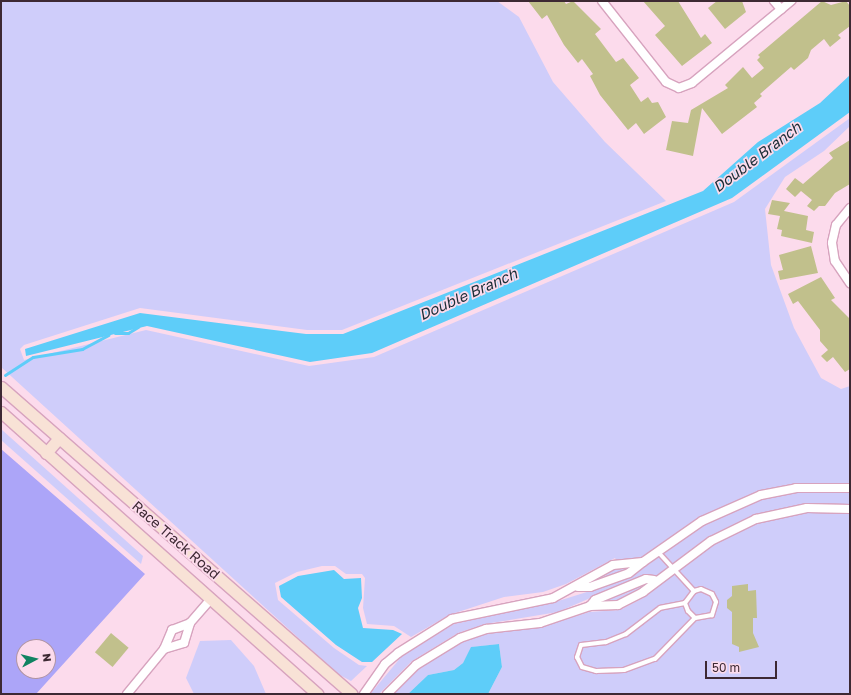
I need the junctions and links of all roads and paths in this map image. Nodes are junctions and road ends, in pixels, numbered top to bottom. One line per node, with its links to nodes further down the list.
1 (602, 1): 4 (street)
2 (774, 1): 4 (street)
3 (791, 1): 4 (street)
4 (781, 9)
5 (850, 208): 6 (street)
6 (850, 283)
7 (2, 387): 9 (main road, Race Track Road)
8 (1, 412): 10 (main road, Race Track Road)
9 (59, 438): 10 (main road); 27 (main road, Race Track Road)
10 (46, 453): 19 (main road, Race Track Road)
11 (850, 488): 13 (street)
12 (850, 509): 15 (street)
13 (659, 553): 14 (street); 15 (lane)
14 (643, 562): 17 (street); 17 (street)
15 (674, 569): 16 (street); 18 (lane)
16 (654, 580): 21 (street); 21 (street)
17 (578, 587): 28 (street)
18 (694, 591): 20 (lane); 22 (lane)
19 (212, 599): 23 (street); 26 (main road, Race Track Road)
20 (685, 603): 22 (lane); 22 (lane)
21 (590, 606): 29 (street)
22 (696, 618)
23 (190, 624): 24 (street); 24 (street)
24 (164, 649): 25 (street)
25 (127, 694)
26 (317, 694)
27 (352, 694)
28 (364, 694)
29 (387, 694)

